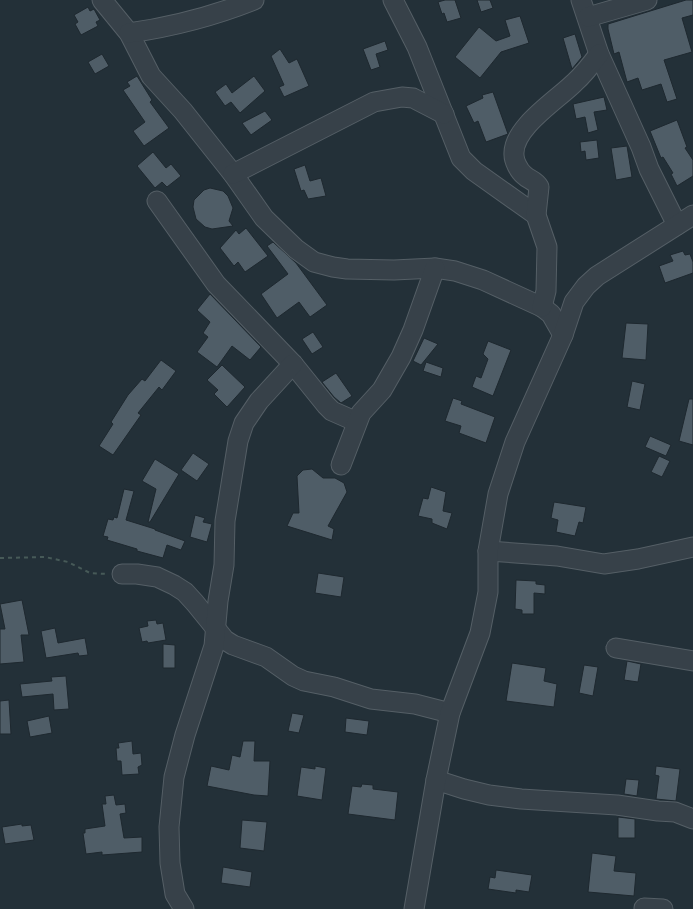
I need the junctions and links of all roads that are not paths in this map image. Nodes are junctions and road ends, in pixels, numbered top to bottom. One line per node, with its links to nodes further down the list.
1 (102, 0): 6 (street)
2 (254, 0): 6 (street)
3 (394, 0): 8 (street)
4 (647, 0): 5 (street)
5 (584, 9): 7 (street)
6 (129, 33): 9 (street)
7 (599, 54): 11 (street); 13 (street)
8 (444, 114): 9 (street); 11 (street)
9 (233, 174): 14 (street)
10 (157, 201): 17 (street)
11 (536, 215): 15 (street)
12 (693, 215): 13 (street)
13 (677, 225): 16 (street)
14 (435, 268): 15 (street); 18 (street)
15 (542, 307): 16 (street)
16 (563, 335): 21 (street)
17 (292, 364): 18 (street); 23 (street)
18 (357, 422): 19 (street)
19 (341, 465)
20 (693, 547): 21 (street)
21 (488, 551): 26 (street)
22 (122, 574): 23 (street)
23 (216, 631): 26 (street); 29 (street)
24 (616, 648): 25 (street)
25 (693, 661)
26 (450, 712): 27 (street)
27 (436, 780): 28 (street); 31 (street)
28 (693, 819)
29 (178, 904)
30 (644, 908): 32 (street)
31 (414, 909)
32 (663, 909)

